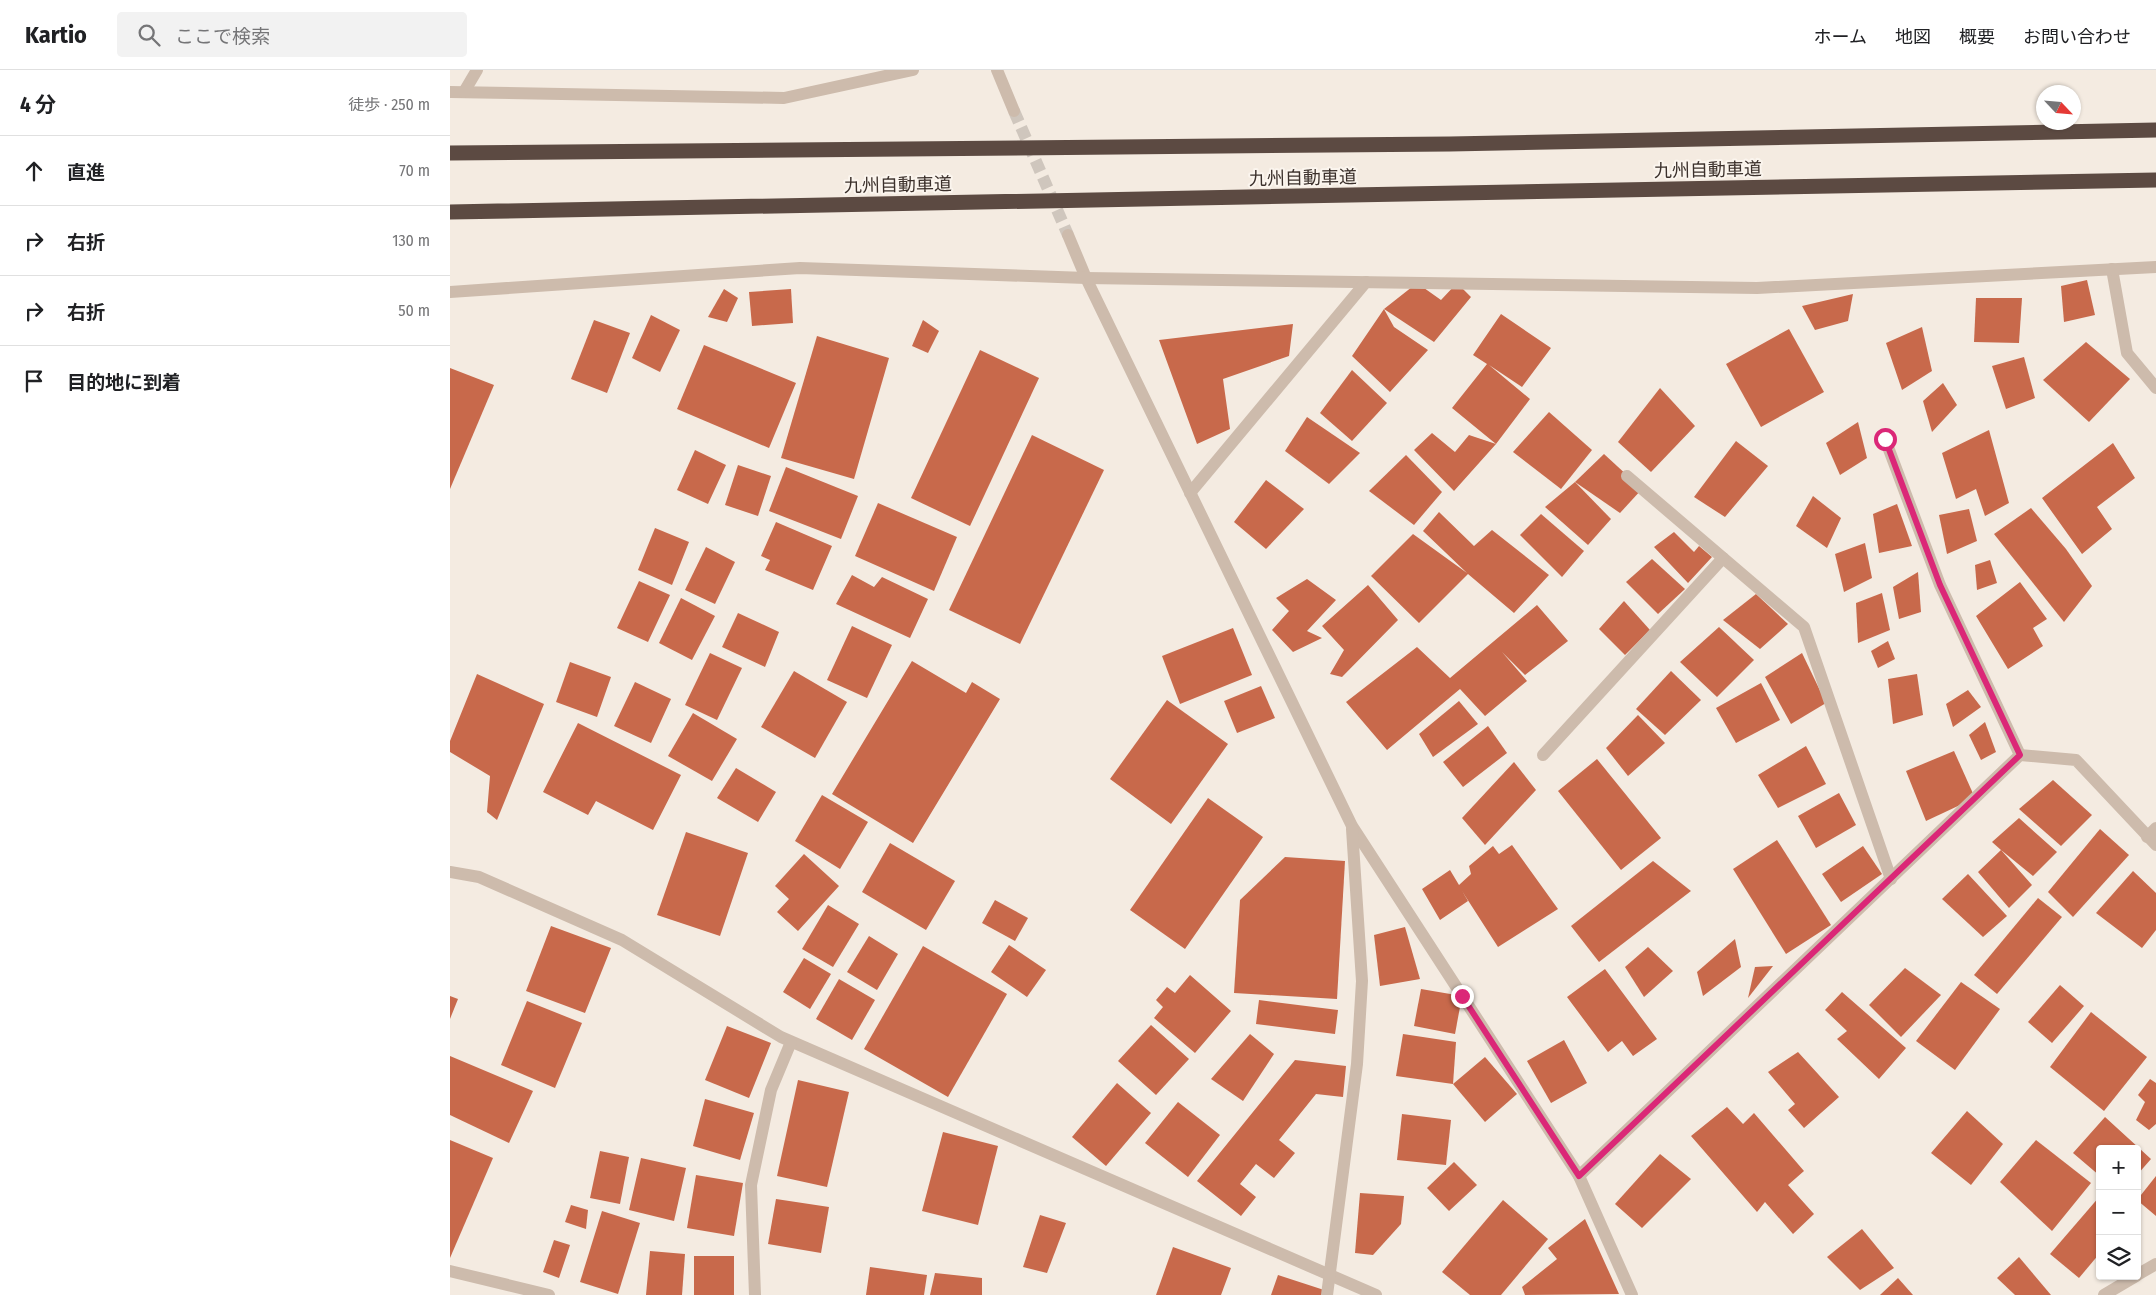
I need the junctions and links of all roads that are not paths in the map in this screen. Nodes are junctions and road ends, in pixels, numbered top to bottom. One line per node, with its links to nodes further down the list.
1 (477, 70): 5 (street)
2 (913, 70): 5 (street)
3 (997, 70): 6 (street)
4 (450, 92): 5 (street)
5 (464, 92)
6 (1014, 111)
7 (2156, 129): 8 (highway, 九州自動車道)
8 (450, 153)
9 (2156, 180): 10 (highway, 九州自動車道)
10 (450, 212)
11 (1068, 235): 14 (street)
12 (2156, 267): 13 (street)
13 (2112, 269): 15 (street); 17 (street)
14 (1086, 278): 15 (street); 16 (street); 20 (street)
15 (1366, 282): 20 (street)
16 (450, 292)
17 (2156, 388)
18 (1885, 439): 23 (street)
19 (1627, 476): 21 (street)
20 (1190, 493): 24 (street)
21 (1723, 558): 22 (street); 27 (street)
22 (1543, 755)
23 (2020, 755): 25 (street); 27 (street)
24 (1352, 826): 29 (street); 33 (street)
25 (2153, 837)
26 (450, 872): 28 (street)
27 (1891, 878): 29 (street)
28 (791, 1042): 33 (street); 36 (street)
29 (1579, 1176): 39 (street)
30 (2156, 1264): 32 (street)
31 (450, 1271): 35 (street)
32 (2141, 1273)
33 (1330, 1276): 37 (street); 38 (street)
34 (2129, 1280): 40 (street)
35 (549, 1295)
36 (755, 1295)
37 (1327, 1295)
38 (1376, 1295)
39 (1632, 1295)
40 (2104, 1295)

